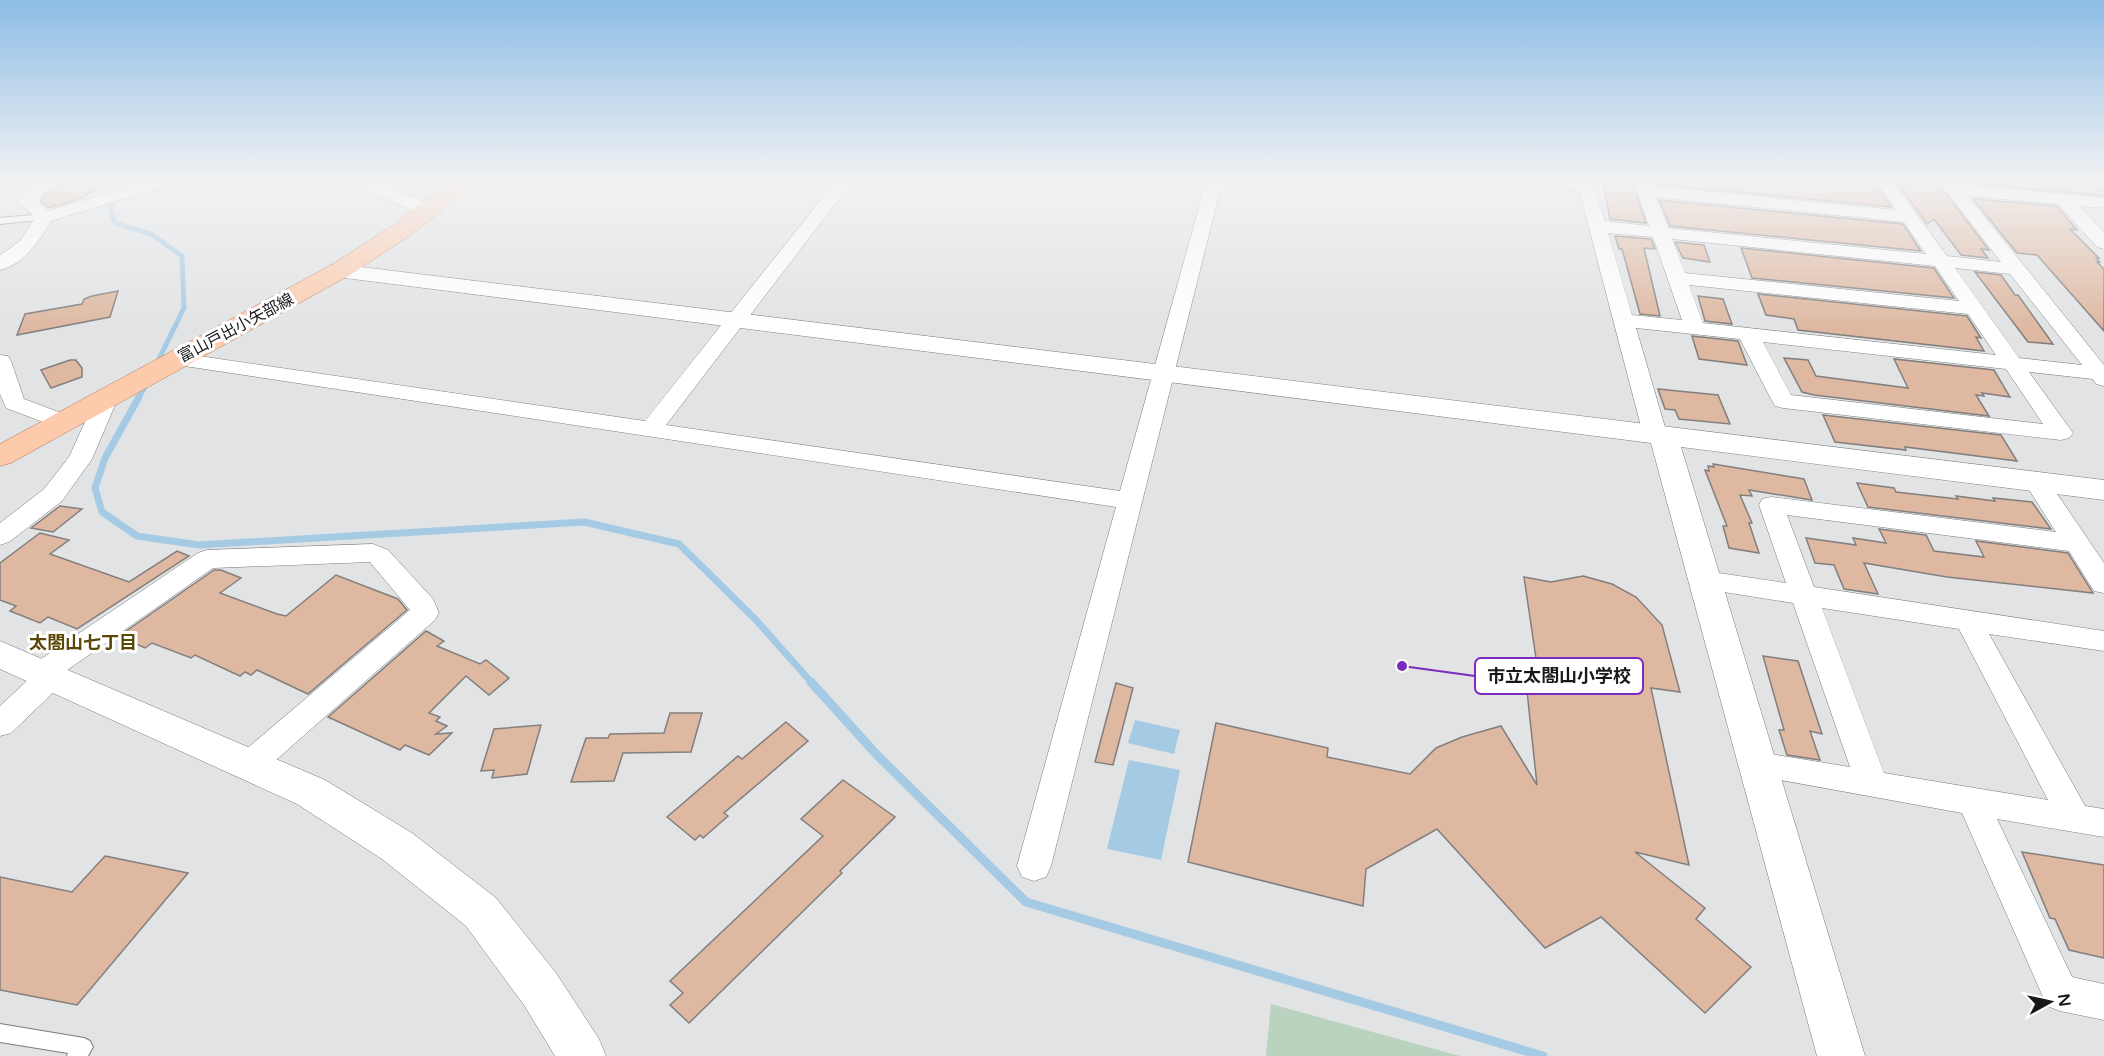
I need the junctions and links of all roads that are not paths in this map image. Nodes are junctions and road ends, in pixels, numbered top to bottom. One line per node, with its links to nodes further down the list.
1 (35, 231): 13 (street)
2 (397, 231): 15 (main road, 富山戸出小矢部線)
3 (806, 231): 18 (street)
4 (1201, 231): 25 (street)
5 (1598, 231): 19 (street)
6 (1653, 231): 10 (street)
7 (1919, 231): 12 (street)
8 (1986, 231): 14 (street)
9 (2093, 231): 11 (street)
10 (1661, 232): 12 (street); 16 (street)
11 (2104, 243)
12 (1940, 261): 14 (street); 17 (street)
13 (0, 264)
14 (2016, 269): 26 (street)
15 (337, 271): 18 (street); 23 (main road, 富山戸出小矢部線)
16 (1677, 278): 17 (street); 20 (street)
17 (1974, 309): 24 (street)
18 (737, 320): 25 (street); 29 (street)
19 (1623, 320): 20 (street); 30 (street)
20 (1695, 328): 21 (street)
21 (1748, 334): 24 (street); 24 (street)
22 (0, 361): 28 (street)
23 (174, 361): 27 (main road, 富山戸出小矢部線); 29 (street)
24 (2013, 364): 26 (street)
25 (1162, 372): 30 (street); 34 (street)
26 (2103, 376)
27 (112, 395): 28 (main road, 富山戸出小矢部線); 35 (street)
28 (64, 422): 31 (main road, 富山戸出小矢部線)
29 (650, 430): 34 (street)
30 (1659, 435): 32 (street); 37 (street)
31 (0, 456)
32 (2036, 482): 33 (street); 36 (street)
33 (2104, 490)
34 (1130, 501): 50 (street)
35 (0, 536)
36 (2076, 543): 38 (street); 39 (street)
37 (1705, 580): 39 (street); 46 (street)
38 (2104, 584)
39 (1804, 595): 40 (street); 47 (street)
40 (1968, 620): 41 (street); 49 (street)
41 (2104, 641)
42 (0, 654): 43 (street)
43 (47, 675): 44 (street); 45 (street); 45 (street)
44 (0, 724)
45 (249, 765): 54 (street)
46 (1758, 765): 47 (street); 55 (street)
47 (1872, 784): 48 (street)
48 (1973, 801): 49 (street); 51 (street)
49 (2089, 821)
50 (1034, 866)
51 (2104, 1002)
52 (0, 1033): 53 (lane)
53 (76, 1056)
54 (582, 1056)
55 (1841, 1056)

